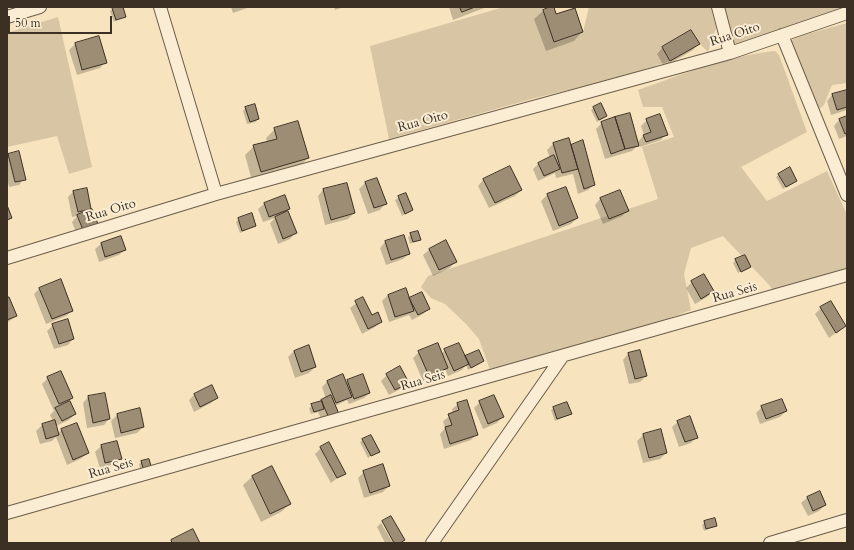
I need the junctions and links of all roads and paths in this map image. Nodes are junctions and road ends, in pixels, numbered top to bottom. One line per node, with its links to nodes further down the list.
1 (40, 7): 5 (street)
2 (160, 7): 8 (street)
3 (718, 7): 7 (street)
4 (847, 13): 6 (street, Rua Oito)
5 (7, 17)
6 (782, 35): 7 (street, Rua Oito); 9 (street)
7 (730, 53): 8 (street, Rua Oito)
8 (216, 194): 10 (street, Rua Oito)
9 (847, 195)
10 (7, 258)
11 (847, 275): 12 (street, Rua Seis)
12 (562, 357): 13 (street, Rua Seis); 15 (street)
13 (7, 513)
14 (847, 520): 16 (street)
15 (432, 543)
16 (770, 543)

